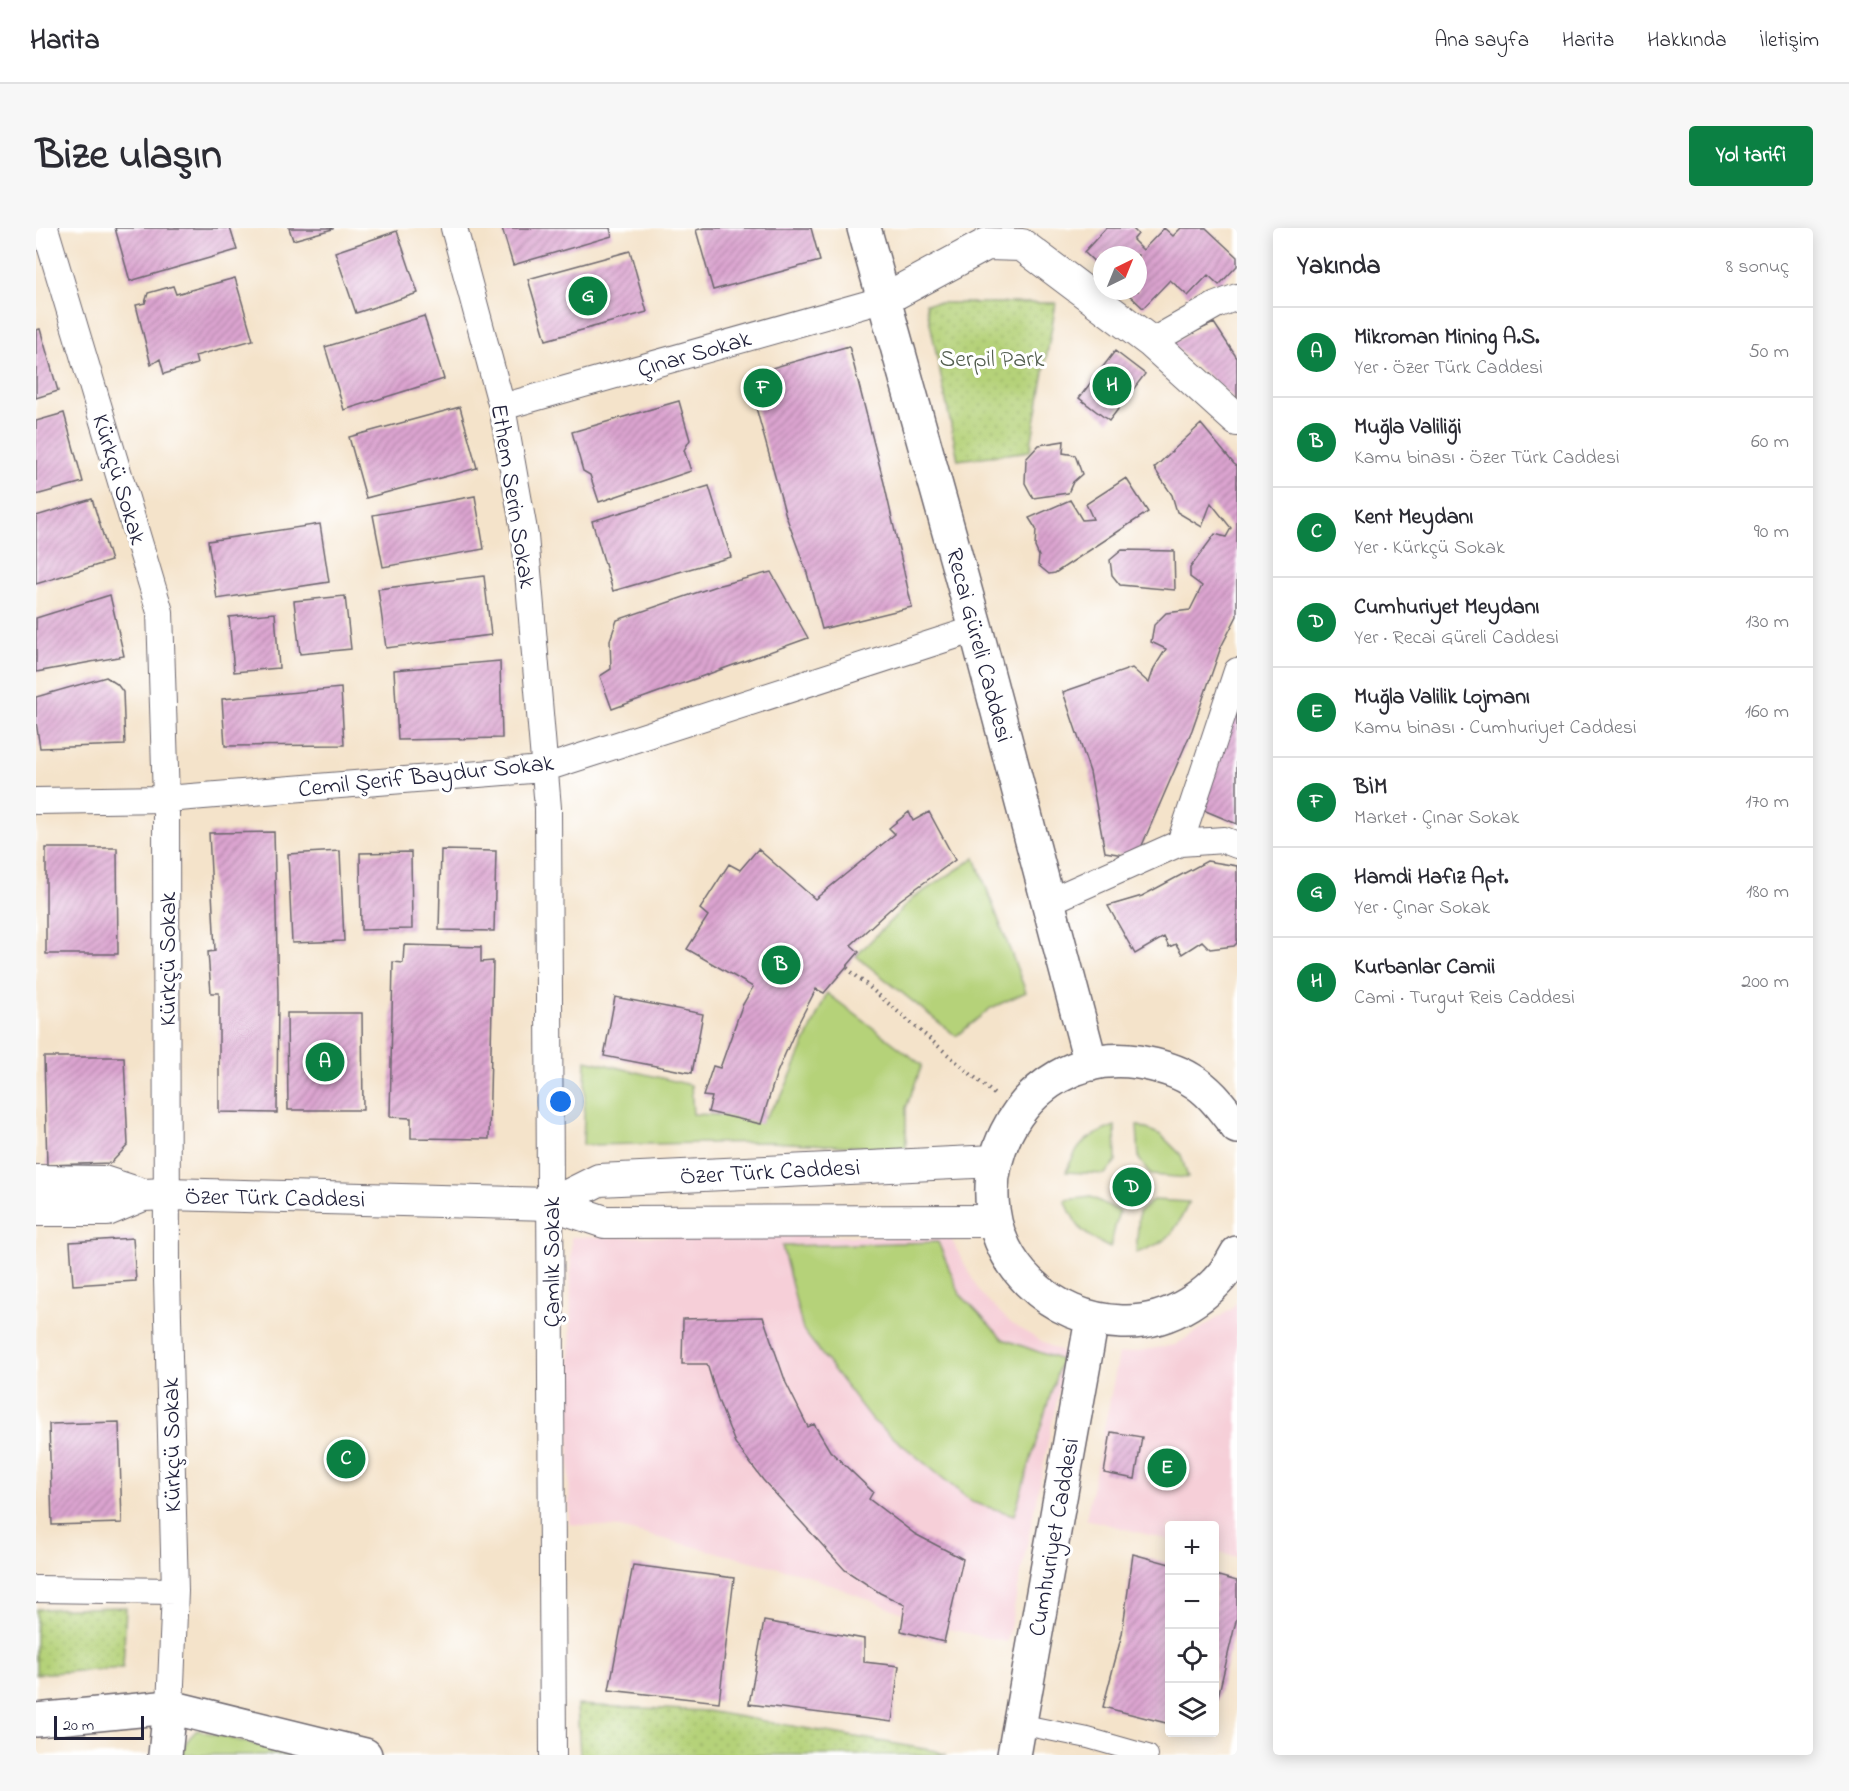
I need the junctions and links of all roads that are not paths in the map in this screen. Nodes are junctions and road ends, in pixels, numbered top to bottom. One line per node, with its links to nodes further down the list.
1 (45, 228): 13 (street, Kürkçü Sokak)
2 (454, 228): 8 (street, Ethem Serin Sokak)
3 (864, 228): 6 (main road, Recai Güreli Caddesi)
4 (1022, 236): 6 (street); 7 (street)
5 (1237, 297): 7 (street)
6 (885, 299): 8 (street, Çınar Sokak); 10 (main road, Recai Güreli Caddesi)
7 (1151, 342): 9 (street)
8 (502, 407): 12 (street, Ethem Serin Sokak)
9 (1237, 420)
10 (976, 629): 12 (street, Cemil Şerif Baydur Sokak); 17 (main road, Recai Güreli Caddesi)
11 (1237, 671): 15 (street)
12 (543, 769): 13 (street, Cemil Şerif Baydur Sokak); 23 (street, Çamlık Sokak)
13 (166, 799): 14 (street, Cemil Şerif Baydur Sokak); 22 (street, Kürkçü Sokak)
14 (36, 801)
15 (1179, 843): 16 (street); 17 (street)
16 (1237, 845)
17 (1048, 902): 18 (main road, Recai Güreli Caddesi)
18 (1090, 1064): 19 (main road); 20 (main road)
19 (1237, 1127)
20 (995, 1161): 23 (street, Özer Türk Caddesi); 25 (main road)
21 (36, 1181): 22 (street, Özer Türk Caddesi)
22 (155, 1195): 23 (street, Özer Türk Caddesi); 24 (street, Özer Türk Caddesi); 29 (street, Kürkçü Sokak)
23 (551, 1204): 25 (street, Özer Türk Caddesi); 35 (street, Çamlık Sokak)
24 (36, 1210)
25 (994, 1221): 27 (main road)
26 (1237, 1253): 27 (main road)
27 (1092, 1318): 32 (main road, Cumhuriyet Caddesi)
28 (36, 1589): 29 (street)
29 (175, 1591): 30 (street, Kürkçü Sokak)
30 (170, 1707): 31 (main road); 33 (main road); 34 (main road)
31 (36, 1720)
32 (1016, 1740): 36 (street)
33 (165, 1755)
34 (365, 1755)
35 (554, 1755)
36 (1148, 1755)

